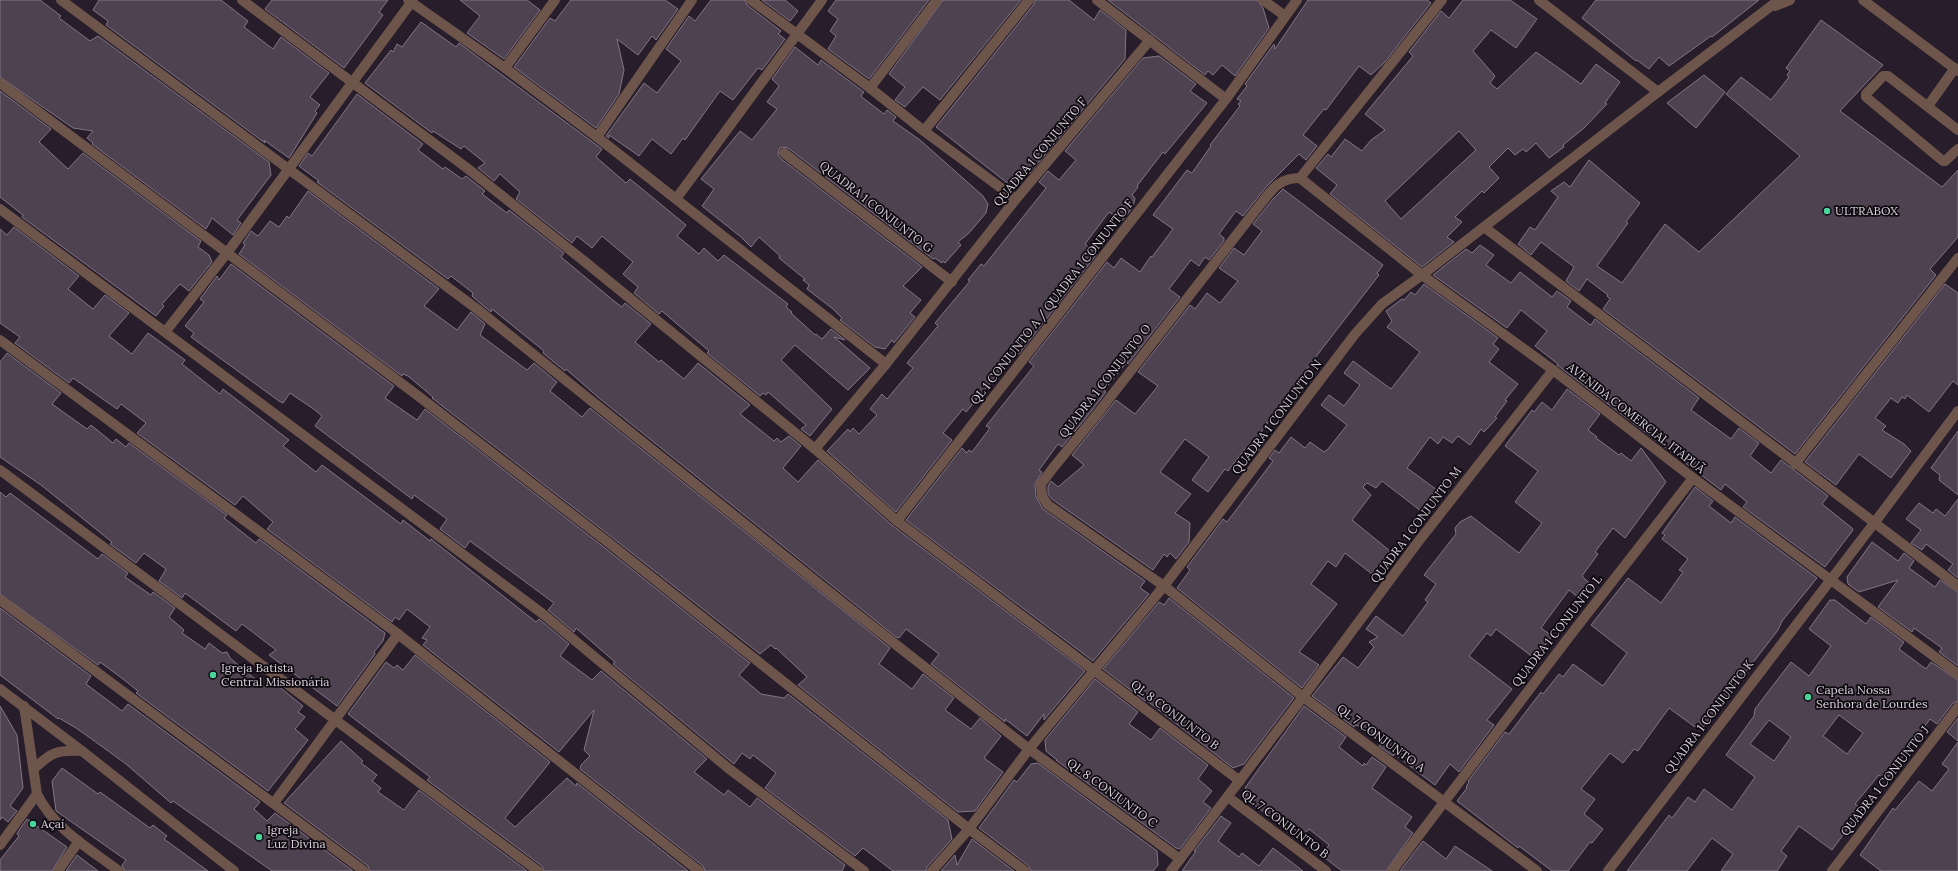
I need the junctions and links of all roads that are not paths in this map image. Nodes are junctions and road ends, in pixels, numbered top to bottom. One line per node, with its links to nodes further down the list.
1 (61, 0): 36 (street, QL 8 CONJUNTO C)
2 (242, 0): 25 (street, QL 8 CONJUNTO B)
3 (555, 0): 23 (street)
4 (692, 0): 33 (street)
5 (751, 0): 21 (street)
6 (822, 0): 21 (street)
7 (937, 0): 27 (street)
8 (1029, 0): 32 (street)
9 (1097, 0): 22 (street)
10 (1263, 0): 19 (street)
11 (1297, 0): 19 (street, QL 1 CONJUNTO A / QUADRA 1 CONJUNTO F)
12 (1442, 0): 37 (street)
13 (1539, 0): 28 (street)
14 (1790, 0): 18 (street, QUADRA 1 CONJUNTO N)
15 (1863, 0): 20 (street)
16 (1873, 0): 20 (street)
17 (411, 1): 23 (street); 25 (street)
18 (1776, 3): 28 (street, QUADRA 1 CONJUNTO N)
19 (1285, 16): 29 (street, QL 1 CONJUNTO A / QUADRA 1 CONJUNTO F)
20 (1889, 20): 24 (street)
21 (796, 34): 27 (street); 38 (street)
22 (1150, 40): 29 (street); 39 (street, QUADRA 1 CONJUNTO F)
23 (506, 68): 33 (street)
24 (1956, 69): 30 (street)
25 (351, 82): 36 (street); 51 (street, QL 8 CONJUNTO B)
26 (0, 83): 42 (street)
27 (870, 88): 32 (street)
28 (1658, 92): 41 (street, QUADRA 1 CONJUNTO N)
29 (1226, 99): 55 (street, QL 1 CONJUNTO A / QUADRA 1 CONJUNTO F)
30 (1928, 106): 31 (street); 34 (street)
31 (1958, 130)
32 (924, 131): 39 (street)
33 (597, 137): 38 (street)
34 (1958, 149)
35 (784, 153): 45 (street, QUADRA 1 CONJUNTO G)
36 (290, 169): 42 (street); 69 (street, QL 8 CONJUNTO C)
37 (1300, 178): 44 (street, AVENIDA COMERCIAL ITAPUÃ); 58 (street, QUADRA 1 CONJUNTO O)
38 (676, 198): 48 (street)
39 (1016, 199): 45 (street, QUADRA 1 CONJUNTO F)
40 (0, 209): 46 (street)
41 (1484, 227): 44 (street, QUADRA 1 CONJUNTO N); 52 (street)
42 (227, 253): 46 (street); 77 (street)
43 (1958, 258): 52 (street)
44 (1422, 276): 49 (street, AVENIDA COMERCIAL ITAPUÃ); 58 (street, QUADRA 1 CONJUNTO N)
45 (952, 282): 48 (street, QUADRA 1 CONJUNTO F)
46 (166, 331): 87 (street)
47 (0, 340): 61 (street)
48 (886, 364): 51 (street, QUADRA 1 CONJUNTO F)
49 (1553, 370): 54 (street, AVENIDA COMERCIAL ITAPUÃ); 65 (street, QUADRA 1 CONJUNTO M)
50 (1958, 411): 56 (street, QUADRA 1 CONJUNTO K)
51 (815, 449): 55 (street, QL 8 CONJUNTO B)
52 (1795, 464): 56 (street)
53 (0, 470): 68 (street)
54 (1692, 478): 57 (street, AVENIDA COMERCIAL ITAPUÃ); 75 (street, QUADRA 1 CONJUNTO L)
55 (897, 521): 62 (street, QL 8 CONJUNTO B)
56 (1875, 522): 57 (street, QUADRA 1 CONJUNTO K); 59 (street)
57 (1831, 580): 63 (street, AVENIDA COMERCIAL ITAPUÃ); 94 (street, QUADRA 1 CONJUNTO K)
58 (1164, 586): 62 (street, QUADRA 1 CONJUNTO N); 65 (street, QL 7 CONJUNTO A)
59 (1958, 586)
60 (0, 600): 76 (street)
61 (398, 634): 68 (street); 86 (street)
62 (1094, 671): 69 (street, QUADRA 1 CONJUNTO N); 72 (street, QL 8 CONJUNTO B)
63 (1958, 674)
64 (0, 689): 66 (street)
65 (1303, 697): 72 (street, QUADRA 1 CONJUNTO M); 75 (street, QL 7 CONJUNTO A)
66 (24, 706): 70 (street); 71 (street)
67 (1958, 707): 95 (street, QUADRA 1 CONJUNTO J)
68 (336, 719): 76 (street); 85 (street)
69 (1029, 749): 77 (street, QUADRA 1 CONJUNTO N); 80 (street, QL 8 CONJUNTO C)
70 (82, 751): 71 (street); 83 (street)
71 (34, 769): 73 (street)
72 (1240, 781): 74 (street, QUADRA 1 CONJUNTO M)
73 (37, 794): 78 (street); 79 (street)
74 (1228, 797): 80 (street, QUADRA 1 CONJUNTO M); 91 (street, QL 7 CONJUNTO B)
75 (1444, 801): 92 (street, QUADRA 1 CONJUNTO L); 93 (street, QL 7 CONJUNTO A)
76 (274, 803): 84 (street)
77 (969, 829): 88 (street, QUADRA 1 CONJUNTO N); 89 (street)
78 (79, 841): 81 (street); 82 (street)
79 (0, 844)
80 (1180, 859): 90 (street, QUADRA 1 CONJUNTO M)
81 (58, 871)
82 (119, 871)
83 (234, 871)
84 (364, 871)
85 (538, 871)
86 (699, 871)
87 (864, 871)
88 (932, 871)
89 (1025, 871)
90 (1171, 871)
91 (1326, 871)
92 (1392, 871)
93 (1537, 871)
94 (1608, 871)
95 (1832, 871)

